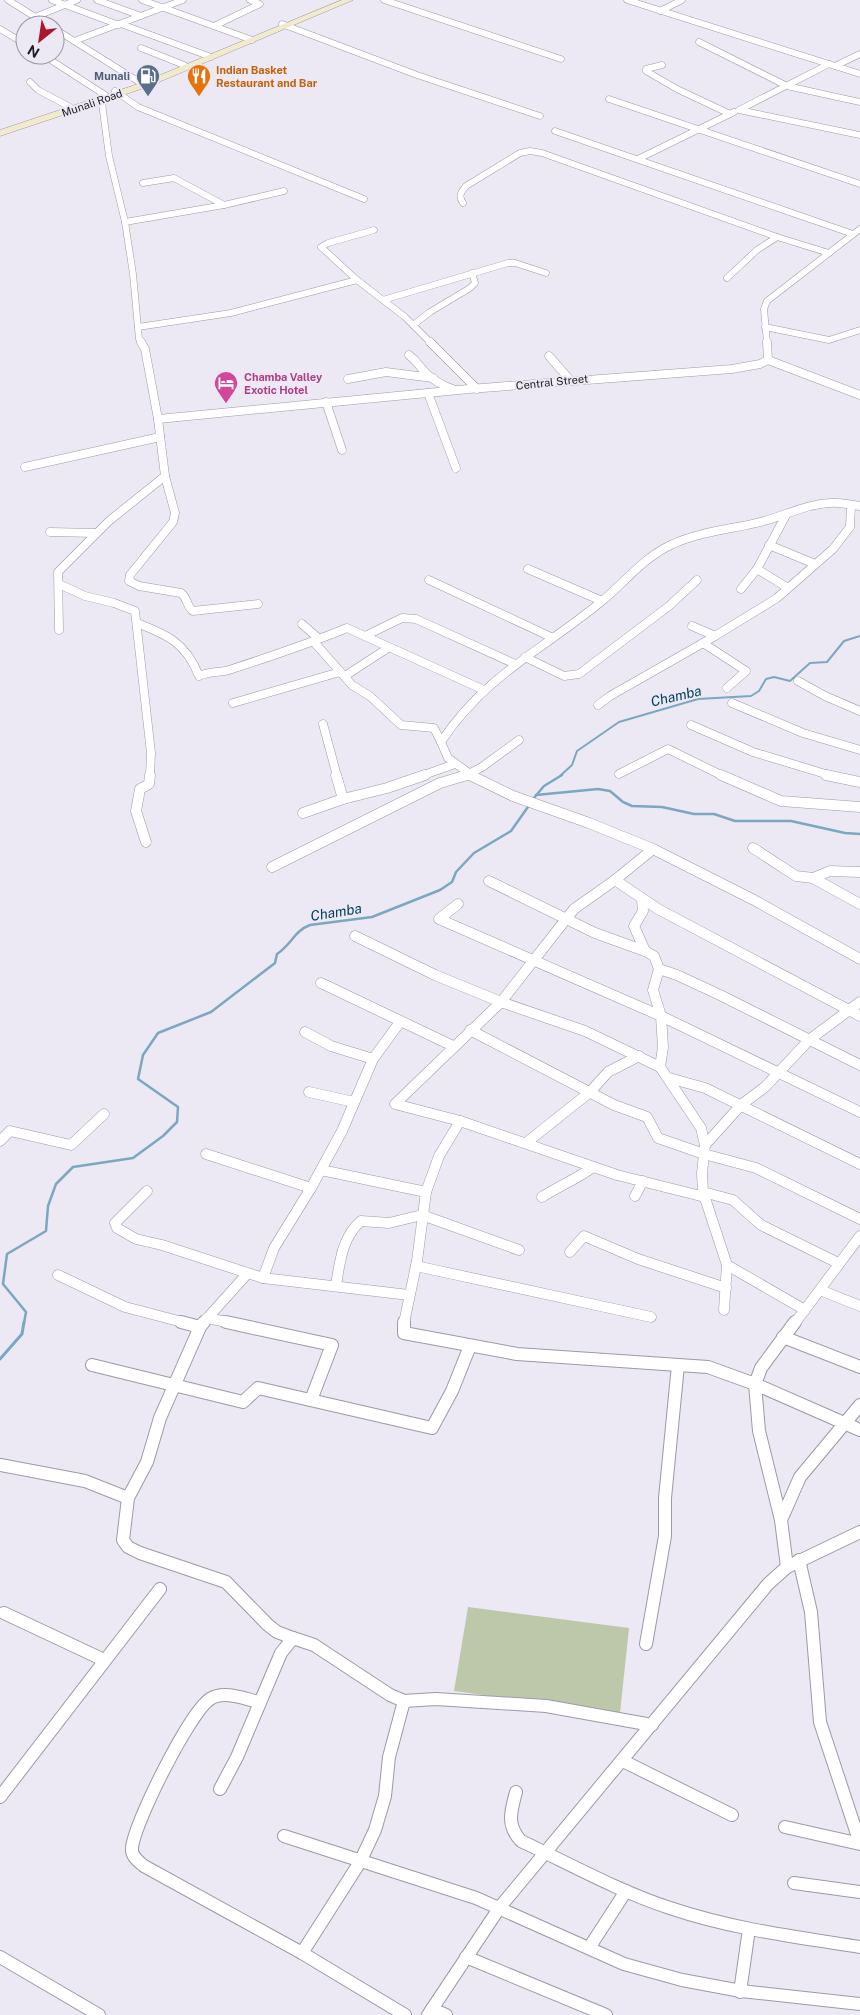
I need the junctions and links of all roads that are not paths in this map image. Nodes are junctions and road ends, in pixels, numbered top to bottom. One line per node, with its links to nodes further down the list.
1 (8, 0): 15 (street)
2 (52, 0): 12 (street)
3 (77, 0): 12 (street)
4 (96, 0): 17 (street)
5 (142, 0): 13 (street)
6 (183, 0): 13 (street)
7 (250, 0): 20 (street)
8 (384, 0): 30 (street)
9 (627, 0): 14 (street)
10 (682, 0): 14 (street)
11 (342, 1): 19 (main road, Munali Road)
12 (65, 5): 16 (street); 18 (street)
13 (162, 8): 17 (street); 20 (street)
14 (660, 10): 34 (street)
15 (32, 15)
16 (40, 15)
17 (141, 16): 18 (street)
18 (120, 24): 25 (street); 29 (street)
19 (285, 25): 24 (main road, Munali Road); 46 (street)
20 (214, 26): 24 (street)
21 (0, 29): 23 (street)
22 (65, 35): 25 (street)
23 (15, 38)
24 (250, 39): 29 (main road, Munali Road)
25 (74, 41): 37 (street)
26 (699, 42): 38 (street)
27 (141, 48): 32 (street)
28 (860, 54): 34 (street)
29 (209, 56): 32 (main road, Munali Road); 37 (main road, Munali Road)
30 (561, 59)
31 (57, 65): 40 (street)
32 (184, 65): 37 (main road, Munali Road)
33 (662, 65): 45 (street)
34 (832, 65): 35 (street); 38 (street)
35 (860, 74)
36 (30, 82): 43 (street)
37 (142, 84): 39 (main road, Munali Road)
38 (787, 86): 42 (street); 44 (street)
39 (117, 92): 40 (main road, Munali Road); 55 (street)
40 (103, 97): 43 (main road, Munali Road); 49 (main road, Munali Road); 58 (street)
41 (609, 99): 47 (street)
42 (860, 102)
43 (70, 107): 49 (main road, Munali Road)
44 (739, 110): 45 (street); 50 (street)
45 (730, 114): 47 (street)
46 (540, 116)
47 (700, 129): 51 (street); 53 (street)
48 (556, 131): 51 (street)
49 (0, 132)
50 (860, 136)
51 (638, 159): 60 (street)
52 (143, 183): 57 (street)
53 (860, 184)
54 (284, 191): 57 (street)
55 (364, 199)
56 (463, 203): 61 (street)
57 (224, 205): 58 (street)
58 (125, 222): 69 (street)
59 (374, 230): 66 (street)
60 (857, 232): 62 (street)
61 (777, 237): 62 (street); 65 (street)
62 (829, 253): 70 (street)
63 (546, 272): 64 (street)
64 (472, 273): 67 (street); 68 (street)
65 (727, 278)
66 (357, 280): 67 (street); 69 (street)
67 (383, 300): 68 (street)
68 (413, 325): 75 (street)
69 (138, 327): 84 (street)
70 (765, 327): 71 (street); 74 (street)
71 (860, 330)
72 (409, 355): 76 (street)
73 (549, 356): 78 (street)
74 (768, 360): 78 (street, Central Street); 82 (street)
75 (463, 376): 79 (street); 80 (street)
76 (433, 378): 77 (street); 80 (street)
77 (348, 379)
78 (570, 380): 79 (street, Central Street)
79 (477, 389): 80 (street, Central Street)
80 (454, 391): 81 (street, Central Street)
81 (428, 393): 83 (street, Central Street); 88 (street)
82 (860, 395)
83 (326, 402): 84 (street, Central Street); 86 (street)
84 (158, 419): 85 (street)
85 (160, 437): 87 (street); 89 (street)
86 (342, 450)
87 (25, 467)
88 (456, 468)
89 (165, 476): 96 (street); 107 (street)
90 (851, 505): 91 (street); 92 (street); 93 (street)
91 (860, 506)
92 (786, 515): 97 (street); 106 (street)
93 (850, 527): 94 (street); 98 (street)
94 (860, 528)
95 (50, 532): 96 (street)
96 (95, 533): 103 (street)
97 (769, 545): 98 (street); 100 (street)
98 (815, 564): 104 (street)
99 (528, 568): 106 (street)
100 (757, 569): 104 (street); 105 (street)
101 (429, 580): 114 (street)
102 (697, 580): 118 (street)
103 (59, 584): 108 (street); 111 (street)
104 (788, 588): 113 (street)
105 (740, 589)
106 (602, 601): 114 (street)
107 (258, 604)
108 (137, 623): 115 (street); 140 (street)
109 (302, 624): 115 (street)
110 (692, 626): 113 (street)
111 (59, 630)
112 (365, 636): 115 (street); 117 (street); 119 (street)
113 (715, 636): 116 (street)
114 (551, 637): 118 (street)
115 (314, 642): 120 (street)
116 (703, 643): 122 (street); 126 (street)
117 (388, 648): 120 (street); 123 (street)
118 (525, 657): 119 (street)
119 (515, 664): 123 (street)
120 (342, 674): 124 (street); 131 (street)
121 (798, 681): 127 (street)
122 (727, 688)
123 (484, 690): 131 (street)
124 (233, 703)
125 (732, 703): 132 (street)
126 (598, 705)
127 (860, 711)
128 (323, 724): 137 (street)
129 (691, 725): 136 (street)
130 (519, 740): 135 (street)
131 (441, 742): 133 (street)
132 (860, 750)
133 (455, 764): 135 (street); 137 (street)
134 (619, 774): 138 (street)
135 (471, 775): 142 (street); 143 (street)
136 (860, 782)
137 (343, 799): 139 (street)
138 (860, 806)
139 (303, 813)
140 (146, 842)
141 (753, 848): 145 (street)
142 (653, 849): 146 (street); 154 (street)
143 (272, 867)
144 (860, 872): 145 (street)
145 (813, 878): 150 (street)
146 (615, 880): 148 (street); 151 (street)
147 (489, 882): 151 (street)
148 (642, 900): 153 (street); 160 (street)
149 (458, 904): 155 (street)
150 (860, 904)
151 (565, 920): 153 (street); 155 (street)
152 (355, 936): 158 (street)
153 (645, 951): 156 (street)
154 (860, 959)
155 (533, 960): 158 (street); 161 (street)
156 (659, 969): 161 (street); 166 (street)
157 (321, 983): 163 (street)
158 (501, 1002): 164 (street); 168 (street)
159 (860, 1002): 160 (street)
160 (848, 1011): 162 (street); 166 (street)
161 (661, 1016): 171 (street); 172 (street)
162 (860, 1016)
163 (400, 1022): 167 (street); 169 (street)
164 (470, 1030): 167 (street); 175 (street)
165 (305, 1032): 169 (street)
166 (809, 1040): 170 (street); 172 (street)
167 (453, 1046): 180 (street)
168 (639, 1056): 171 (street); 175 (street)
169 (373, 1059): 176 (street)
170 (860, 1065)
171 (660, 1067): 173 (street)
172 (779, 1073): 177 (street); 178 (street)
173 (669, 1078): 177 (street); 183 (street)
174 (309, 1092): 176 (street)
175 (590, 1092): 182 (street); 183 (street)
176 (354, 1102): 187 (street)
177 (741, 1105): 183 (street); 185 (street)
178 (860, 1112)
179 (104, 1114): 181 (street)
180 (460, 1121): 182 (street); 191 (street)
181 (0, 1141)
182 (526, 1143): 186 (street)
183 (704, 1149): 192 (street); 196 (street)
184 (206, 1154): 189 (street)
185 (860, 1164)
186 (593, 1167): 188 (street); 194 (street)
187 (321, 1170): 189 (street); 191 (street)
188 (643, 1181): 192 (street); 193 (street)
189 (311, 1188): 206 (street)
190 (148, 1191): 204 (street)
191 (426, 1192): 195 (street)
192 (704, 1194): 201 (street); 202 (street)
193 (636, 1196)
194 (542, 1197)
195 (422, 1215): 199 (street); 203 (street); 207 (street)
196 (860, 1219)
197 (860, 1236): 198 (street)
198 (856, 1249): 201 (street)
199 (519, 1250)
200 (570, 1252): 208 (street)
201 (838, 1263): 209 (street)
202 (727, 1265): 208 (street); 213 (street)
203 (416, 1266): 210 (street); 214 (street)
204 (247, 1274): 206 (street); 215 (street)
205 (58, 1275): 215 (street)
206 (263, 1278): 207 (street)
207 (336, 1285): 210 (street)
208 (726, 1288): 212 (street)
209 (820, 1290): 211 (street); 213 (street)
210 (410, 1295): 217 (street)
211 (860, 1306)
212 (724, 1310)
213 (805, 1310): 216 (street)
214 (651, 1317)
215 (203, 1323): 221 (street); 223 (street)
216 (783, 1337): 220 (street); 222 (street)
217 (470, 1346): 219 (street); 223 (street)
218 (92, 1365): 221 (street)
219 (678, 1365): 222 (street); 236 (street)
220 (860, 1367)
221 (175, 1384): 223 (street); 228 (street)
222 (754, 1384): 225 (street); 229 (street)
223 (311, 1400)
224 (860, 1405): 225 (street)
225 (844, 1424): 226 (street); 229 (street)
226 (860, 1430)
227 (0, 1465): 228 (street)
228 (128, 1498): 235 (street)
229 (781, 1520): 232 (street)
230 (860, 1532): 231 (street)
231 (800, 1560): 232 (street); 248 (street)
232 (787, 1567): 240 (street)
233 (160, 1589): 237 (street)
234 (4, 1613): 237 (street)
235 (292, 1638): 238 (street); 239 (street)
236 (646, 1644)
237 (104, 1660): 244 (street)
238 (404, 1701): 240 (street); 250 (street)
239 (259, 1702): 242 (street); 258 (street)
240 (652, 1725): 241 (street)
241 (623, 1761): 245 (street); 249 (street)
242 (220, 1790)
243 (516, 1792): 249 (street)
244 (0, 1797)
245 (732, 1815)
246 (785, 1828): 248 (street)
247 (284, 1836): 250 (street)
248 (860, 1843)
249 (546, 1851): 252 (street); 254 (street)
250 (360, 1862): 254 (street); 258 (street)
251 (794, 1883): 253 (street)
252 (626, 1891): 255 (street); 257 (street)
253 (860, 1892)
254 (500, 1907): 257 (street); 259 (street)
255 (749, 1929): 256 (street); 261 (street)
256 (860, 1947)
257 (589, 1948): 261 (street)
258 (302, 1953): 265 (street)
259 (466, 1956): 263 (street); 267 (street)
260 (0, 1957): 264 (street)
261 (740, 1992): 262 (street)
262 (860, 2004)
263 (430, 2012): 266 (street)
264 (100, 2015)
265 (405, 2015)
266 (446, 2015)
267 (606, 2015)

